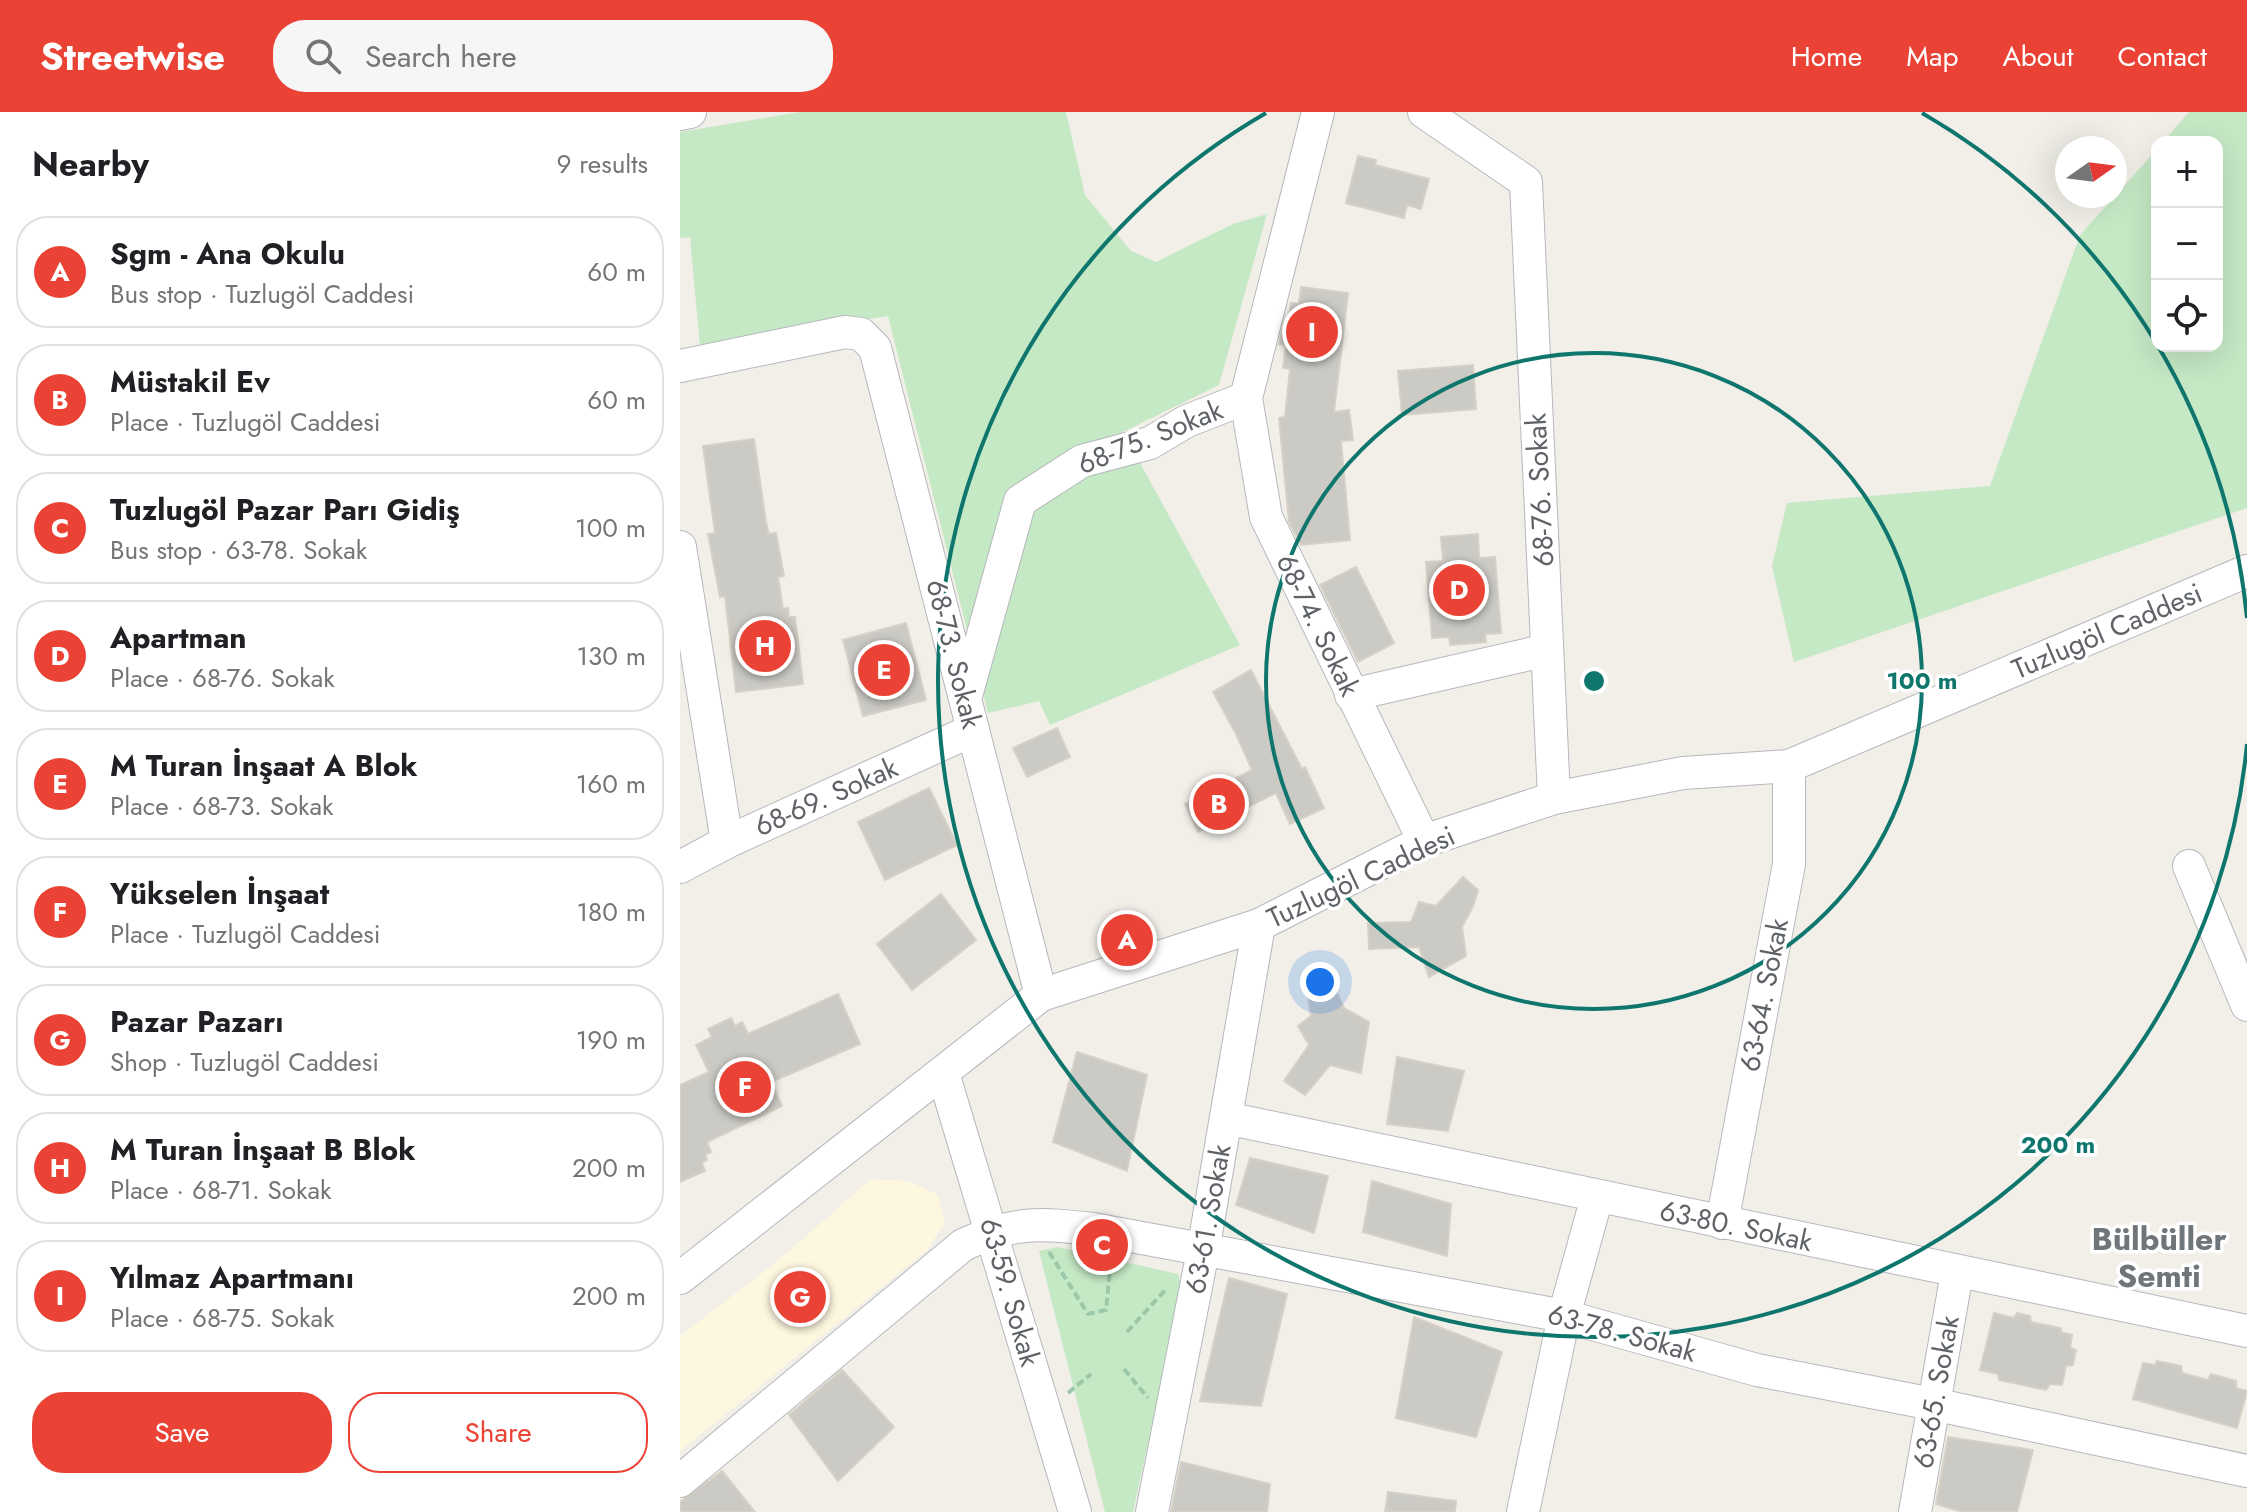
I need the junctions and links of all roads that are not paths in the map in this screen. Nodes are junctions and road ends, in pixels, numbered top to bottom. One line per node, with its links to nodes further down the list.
1 (690, 112): 4 (street)
2 (1318, 112): 6 (street, 68-75. Sokak)
3 (1424, 112): 9 (street, 68-76. Sokak)
4 (680, 114)
5 (680, 366): 11 (street, 68-73. Sokak)
6 (1246, 398): 10 (street, 68-74. Sokak); 11 (street, 68-75. Sokak)
7 (680, 547): 16 (street)
8 (2247, 571): 13 (street, Tuzlugöl Caddesi)
9 (1547, 650): 10 (street); 14 (street, 68-76. Sokak)
10 (1351, 695): 15 (street, 68-74. Sokak)
11 (965, 697): 12 (street, 68-73. Sokak)
12 (973, 730): 16 (street, 68-69. Sokak); 20 (street, 68-73. Sokak)
13 (1789, 766): 14 (street, Tuzlugöl Caddesi); 25 (street, 63-64. Sokak)
14 (1554, 798): 15 (street, Tuzlugöl Caddesi)
15 (1424, 841): 19 (street, Tuzlugöl Caddesi)
16 (727, 842): 18 (street, 68-69. Sokak)
17 (2189, 866): 21 (street)
18 (680, 867)
19 (1259, 925): 20 (street, Tuzlugöl Caddesi); 23 (street, 63-61. Sokak)
20 (1041, 995): 22 (street, Tuzlugöl Caddesi)
21 (2247, 1005)
22 (943, 1073): 26 (street, 63-59. Sokak); 29 (street, Tuzlugöl Caddesi)
23 (1226, 1118): 24 (street, 63-80. Sokak); 27 (street, 63-61. Sokak)
24 (1597, 1197): 25 (street, 63-80. Sokak); 30 (street)
25 (1722, 1223): 28 (street, 63-80. Sokak)
26 (992, 1231): 27 (street, 63-78. Sokak); 34 (street); 35 (street, 63-59. Sokak)
27 (1202, 1254): 30 (street, 63-78. Sokak); 36 (street, 63-61. Sokak)
28 (1957, 1273): 31 (street, 63-80. Sokak); 32 (street, 63-65. Sokak)
29 (680, 1277)
30 (1564, 1316): 32 (street, 63-78. Sokak); 37 (street)
31 (2247, 1331)
32 (1933, 1404): 33 (street, 63-78. Sokak); 38 (street, 63-65. Sokak)
33 (2247, 1471)
34 (680, 1481)
35 (1075, 1512)
36 (1152, 1512)
37 (1523, 1512)
38 (1915, 1512)

